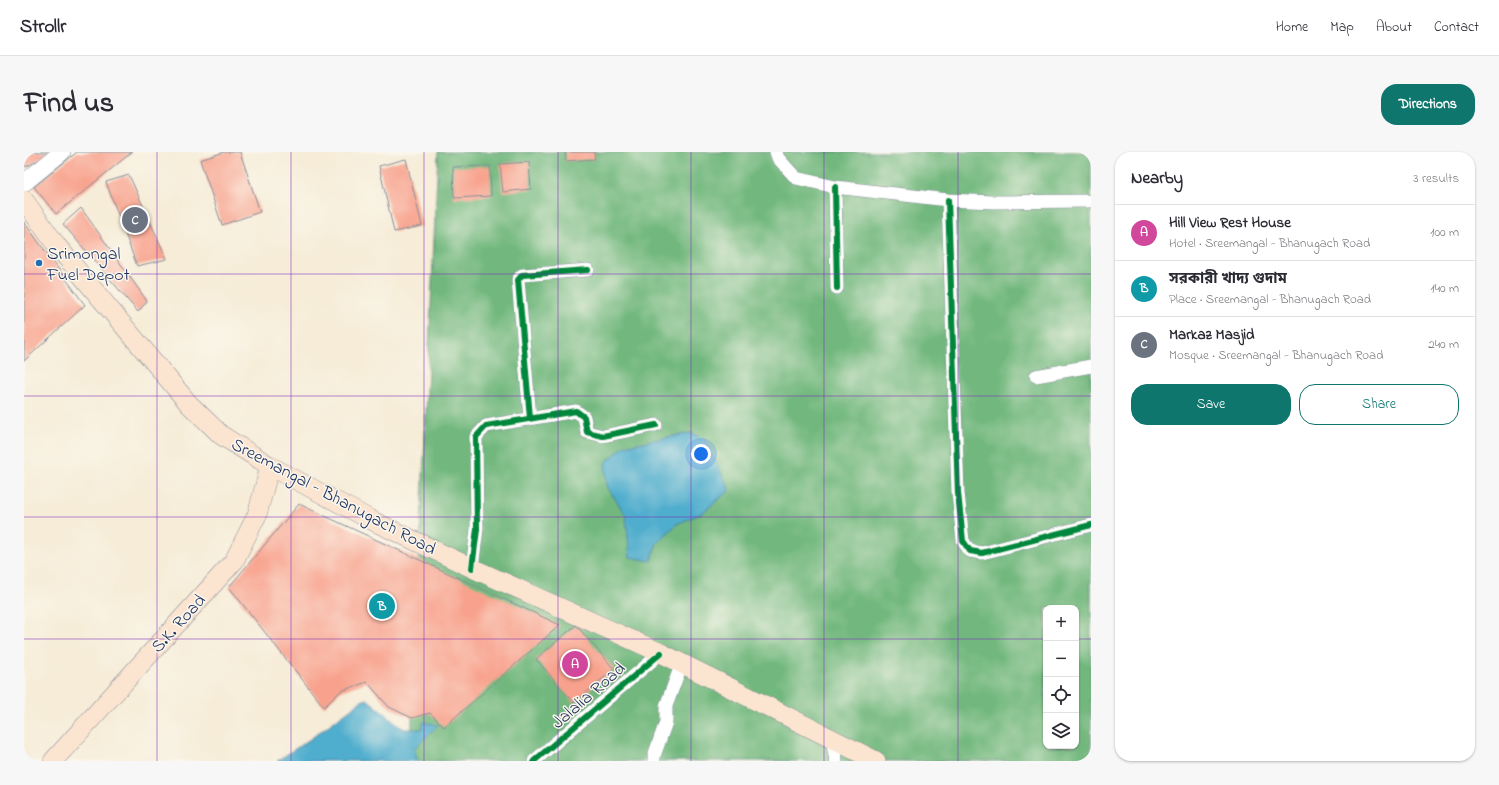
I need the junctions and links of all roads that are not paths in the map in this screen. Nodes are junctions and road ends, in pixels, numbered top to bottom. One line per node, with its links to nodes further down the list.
1 (62, 152): 3 (street)
2 (776, 152): 4 (street)
3 (24, 183)
4 (835, 187): 6 (street); 9 (street)
5 (24, 200): 14 (main road, Sreemangal - Bhanugach Road)
6 (948, 200): 7 (street); 15 (street)
7 (1091, 201)
8 (588, 270): 12 (street)
9 (837, 288)
10 (1091, 366): 11 (street)
11 (1036, 376)
12 (530, 418): 13 (street); 16 (street)
13 (656, 425)
14 (270, 466): 16 (main road, Sreemangal - Bhanugach Road); 20 (main road, S.K. Road)
15 (1091, 525)
16 (472, 568): 17 (main road, Sreemangal - Bhanugach Road)
17 (661, 653): 18 (main road, Sreemangal - Bhanugach Road); 21 (street, Jalalia Road)
18 (682, 663): 19 (main road, Sreemangal - Bhanugach Road); 22 (street)
19 (832, 739): 23 (street); 24 (main road, Sreemangal - Bhanugach Road)
20 (53, 761)
21 (534, 761)
22 (654, 761)
23 (836, 761)
24 (876, 761)

